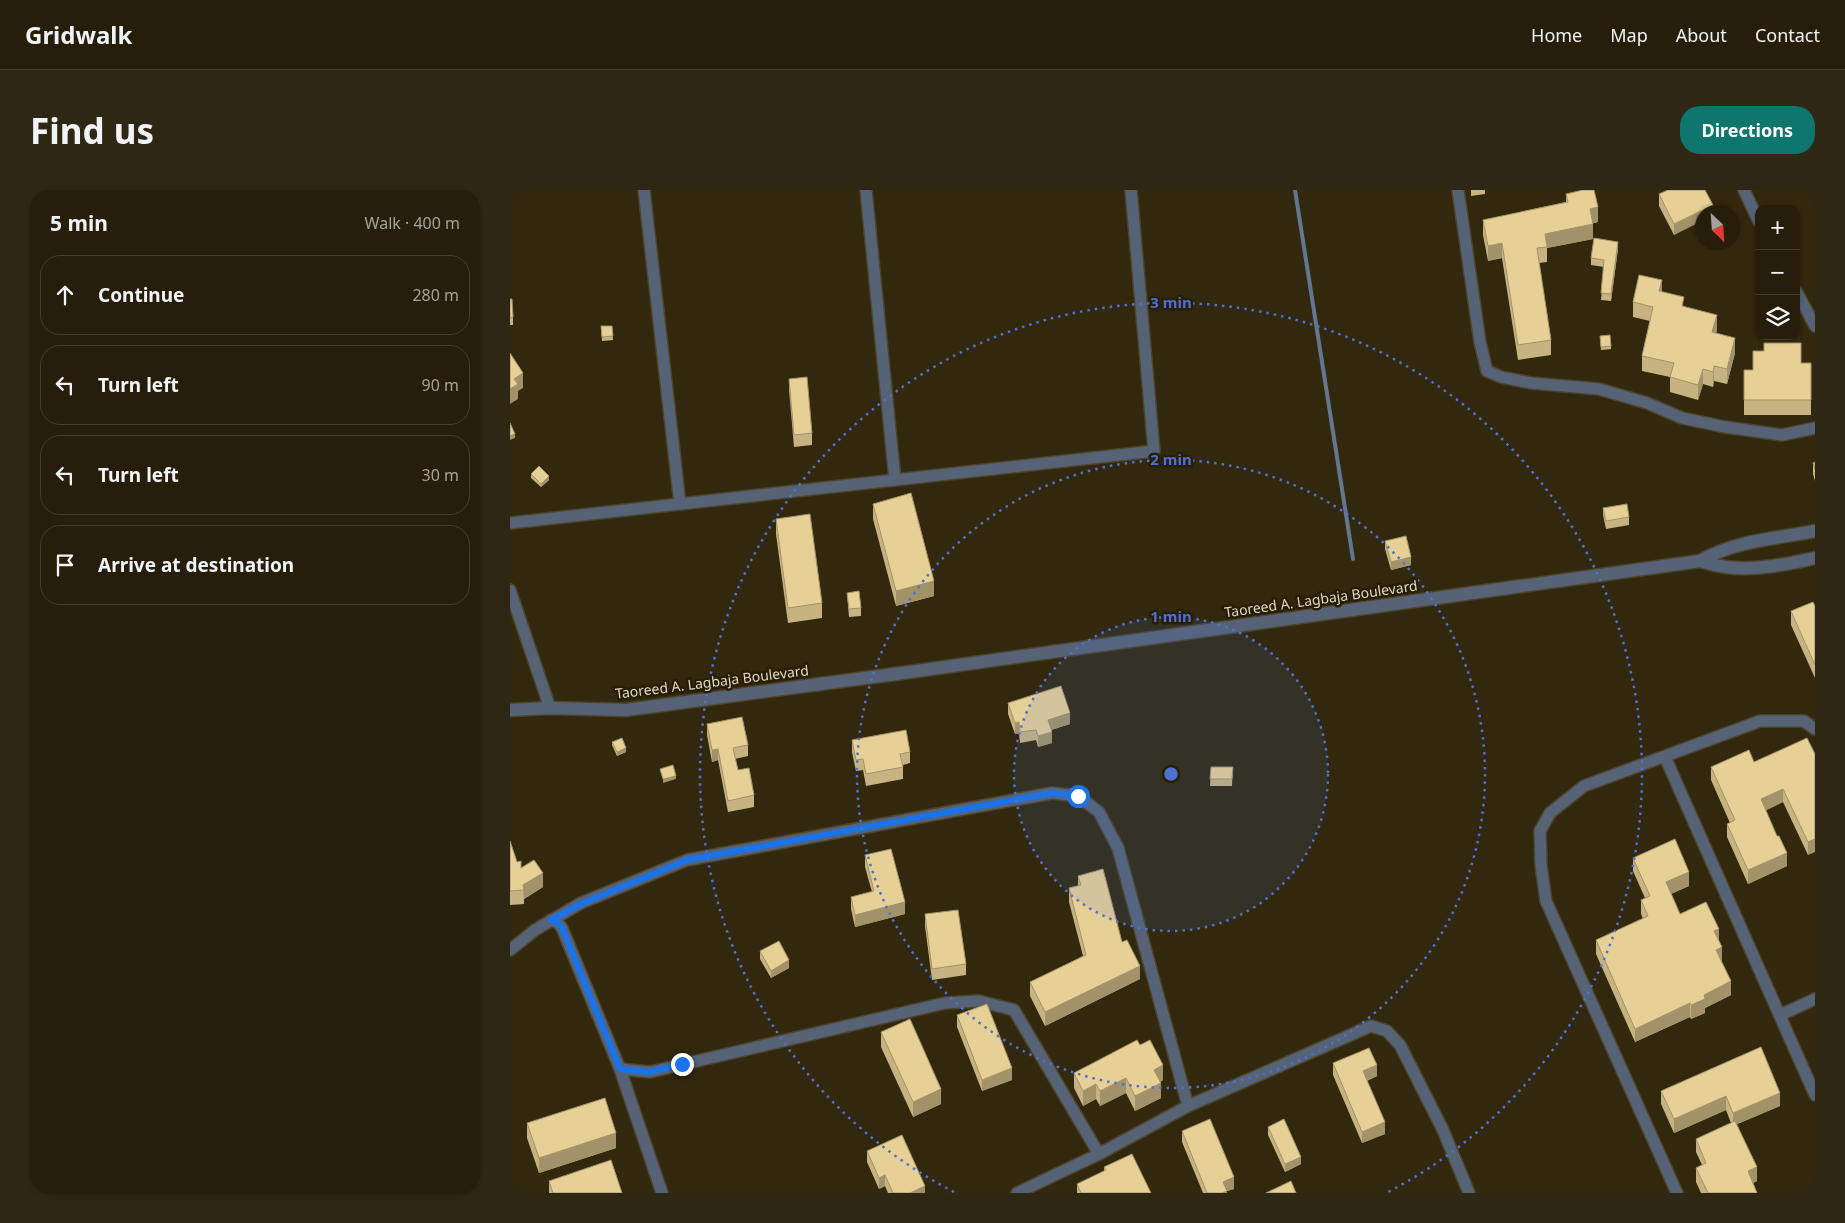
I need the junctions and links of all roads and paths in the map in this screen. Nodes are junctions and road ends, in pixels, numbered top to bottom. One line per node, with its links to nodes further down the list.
1 (644, 190): 11 (street)
2 (866, 190): 10 (street)
3 (1131, 190): 10 (street)
4 (1458, 190): 9 (street)
5 (1744, 190): 6 (street)
6 (1755, 213)
7 (1798, 295): 8 (street)
8 (1815, 326)
9 (1815, 428)
10 (895, 480): 11 (street)
11 (680, 504): 12 (street)
12 (510, 523)
13 (1815, 531): 15 (street, Taoreed A. Lagbaja Boulevard)
14 (1815, 558): 15 (street, Taoreed A. Lagbaja Boulevard)
15 (1700, 561): 18 (street, Taoreed A. Lagbaja Boulevard)
16 (510, 590): 19 (street)
17 (1036, 655): 18 (street, Taoreed A. Lagbaja Boulevard)
18 (898, 674): 19 (street, Taoreed A. Lagbaja Boulevard)
19 (550, 708): 20 (street, Taoreed A. Lagbaja Boulevard)
20 (510, 710)
21 (1815, 729): 22 (street)
22 (1665, 757): 26 (street); 34 (street)
23 (551, 920): 24 (street); 27 (street); 29 (street)
24 (510, 950)
25 (1815, 999): 26 (street)
26 (1780, 1015): 28 (street)
27 (620, 1069): 30 (street); 31 (street)
28 (1815, 1095)
29 (1188, 1106): 30 (street); 33 (street)
30 (1098, 1154): 32 (street)
31 (662, 1193)
32 (1017, 1193)
33 (1469, 1193)
34 (1677, 1193)

